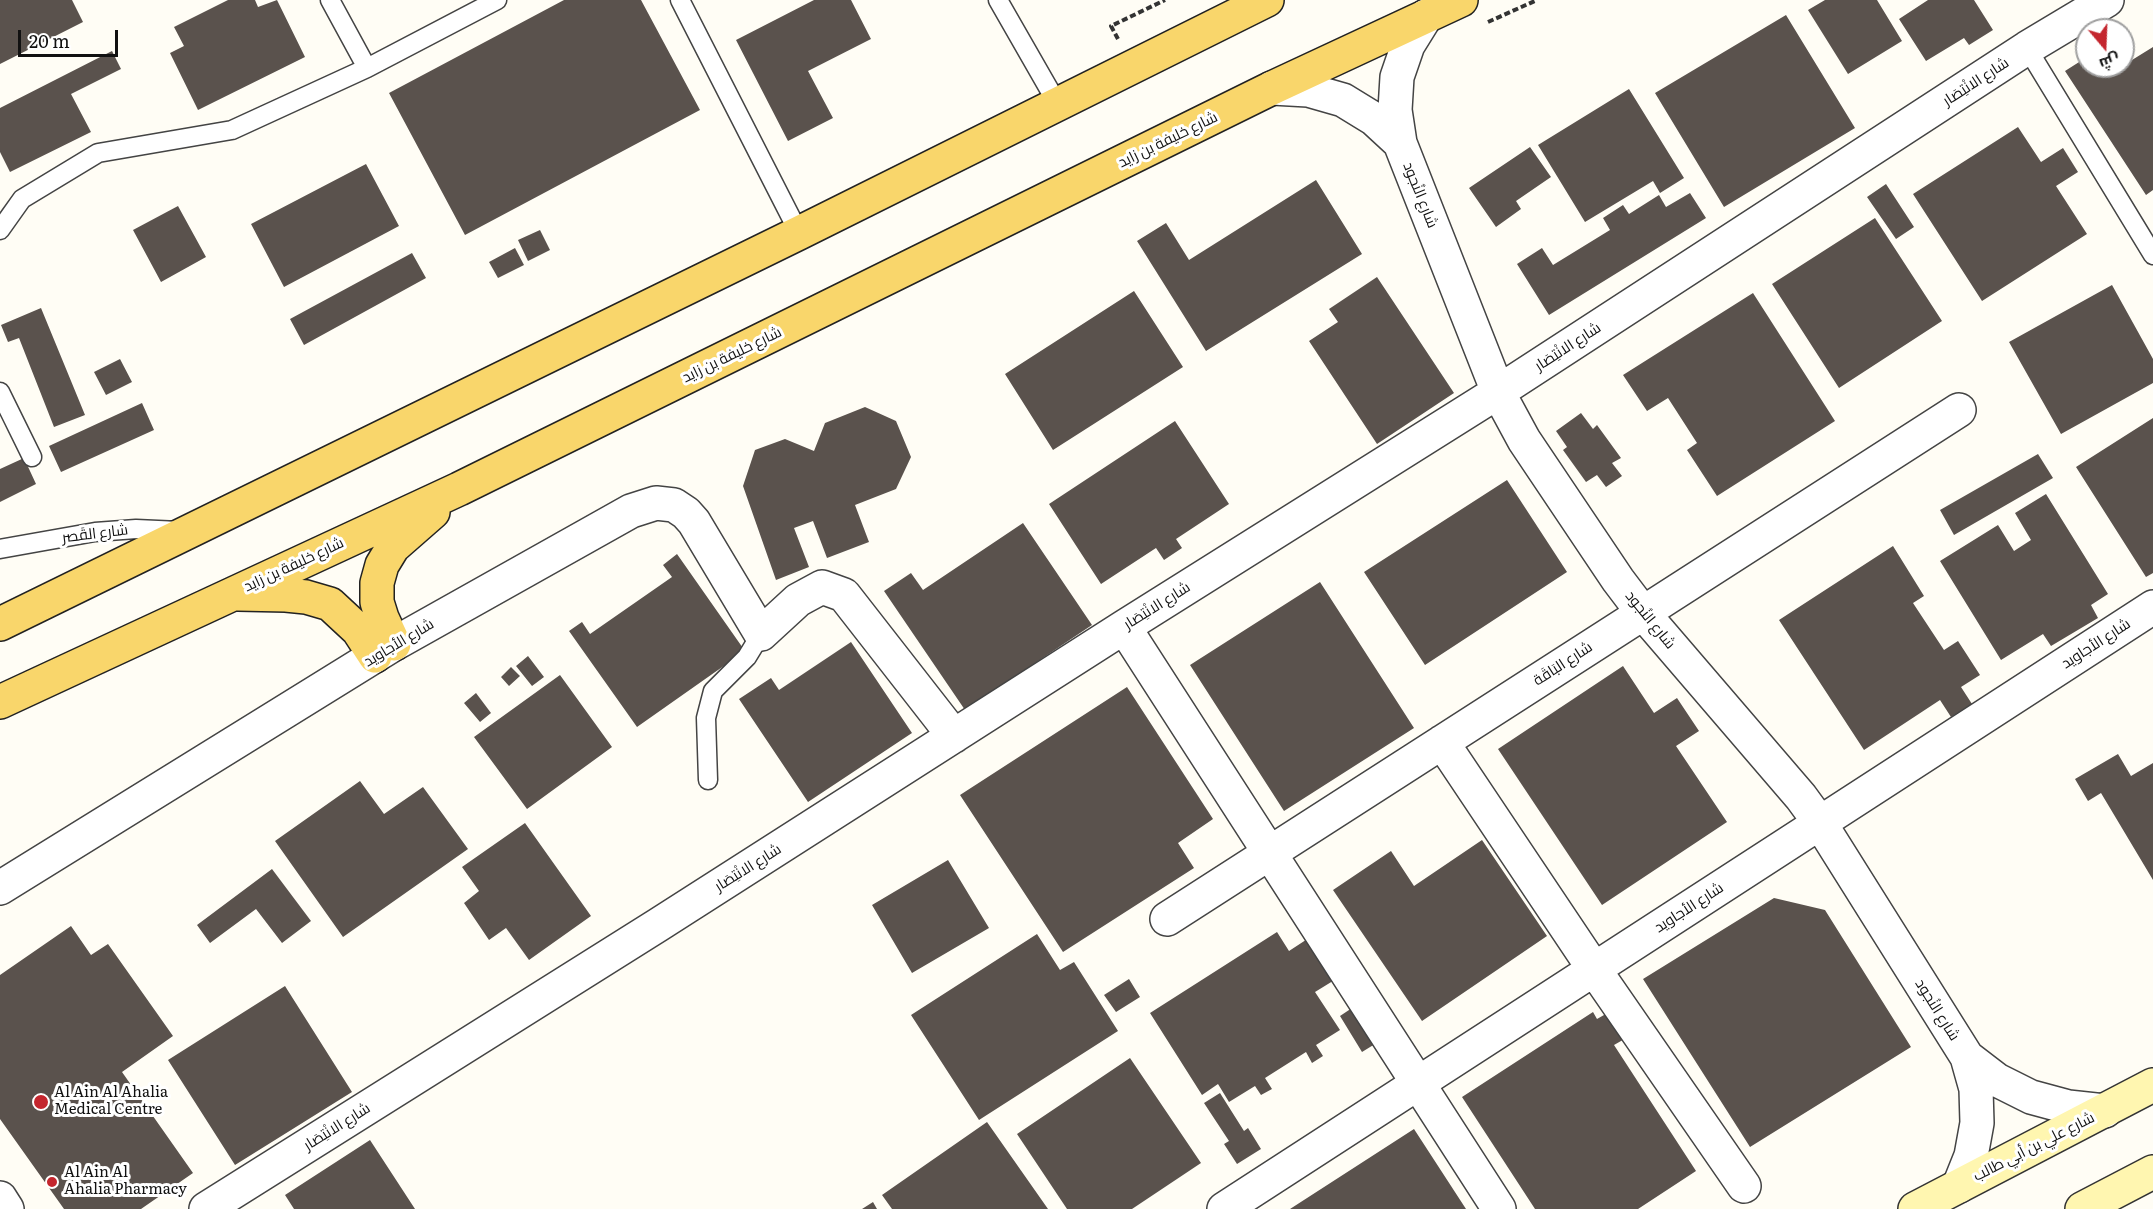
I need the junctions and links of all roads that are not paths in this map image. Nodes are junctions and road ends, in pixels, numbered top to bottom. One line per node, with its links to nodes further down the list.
1 (330, 0): 10 (lane)
2 (497, 0): 10 (lane)
3 (680, 0): 15 (lane)
4 (998, 0): 12 (lane)
5 (1267, 0): 12 (main road)
6 (1461, 0): 8 (main road, شارع خليفة بن زايد)
7 (2107, 0): 9 (street, شارع الانْتِصَار)
8 (1426, 16): 11 (main road, شارع خليفة بن زايد); 13 (street, شارع النُجود)
9 (2027, 48): 16 (lane); 18 (street, شارع الانْتِصَار)
10 (367, 68): 14 (lane)
11 (1272, 88): 13 (street, شارع النُجود); 21 (main road, شارع خليفة بن زايد)
12 (1057, 103): 15 (main road)
13 (1400, 143): 18 (street, شارع النُجود)
14 (0, 230)
15 (799, 233): 22 (main road)
16 (2153, 255)
17 (0, 392): 20 (lane)
18 (1498, 392): 26 (street, شارع النُجود); 28 (street, شارع الانْتِصَار)
19 (1959, 410): 26 (street, شارع البَاقَة)
20 (32, 457)
21 (459, 489): 24 (main road, شارع خليفة بن زايد); 30 (main road)
22 (190, 531): 23 (lane, شارع القَصر); 27 (main road)
23 (0, 549)
24 (230, 594): 30 (main road); 31 (main road, شارع خليفة بن زايد)
25 (2153, 607): 35 (street, شارع الأجاويد)
26 (1643, 613): 33 (street, شارع البَاقَة); 35 (street, شارع النُجود)
27 (0, 624)
28 (1124, 627): 32 (street, شارع الانْتِصَار); 36 (street)
29 (761, 634): 30 (street, شارع الأجاويد); 32 (street); 34 (lane)
30 (384, 650): 37 (street, شارع الأجاويد)
31 (0, 702)
32 (954, 736): 50 (street, شارع الانْتِصَار)
33 (1442, 742): 36 (street, شارع البَاقَة); 39 (street)
34 (708, 780)
35 (1820, 823): 39 (street, شارع الأجاويد); 40 (street, شارع النُجود)
36 (1270, 852): 38 (street, شارع البَاقَة); 41 (street)
37 (0, 888)
38 (1167, 919)
39 (1594, 969): 41 (street, شارع الأجاويد); 45 (street)
40 (1967, 1057): 43 (street, شارع النُجود); 46 (street, شارع النُجود)
41 (1419, 1083): 51 (street, شارع الأجاويد); 52 (street)
42 (2153, 1085): 43 (main road, شارع علي بن أبي طالب)
43 (2105, 1111): 46 (main road, شارع علي بن أبي طالب)
44 (2153, 1172): 48 (main road)
45 (1744, 1186)
46 (1959, 1186): 53 (main road, شارع علي بن أبي طالب)
47 (0, 1198): 49 (street)
48 (2084, 1208)
49 (7, 1209)
50 (206, 1209)
51 (1224, 1209)
52 (1499, 1209)
53 (1915, 1209)

